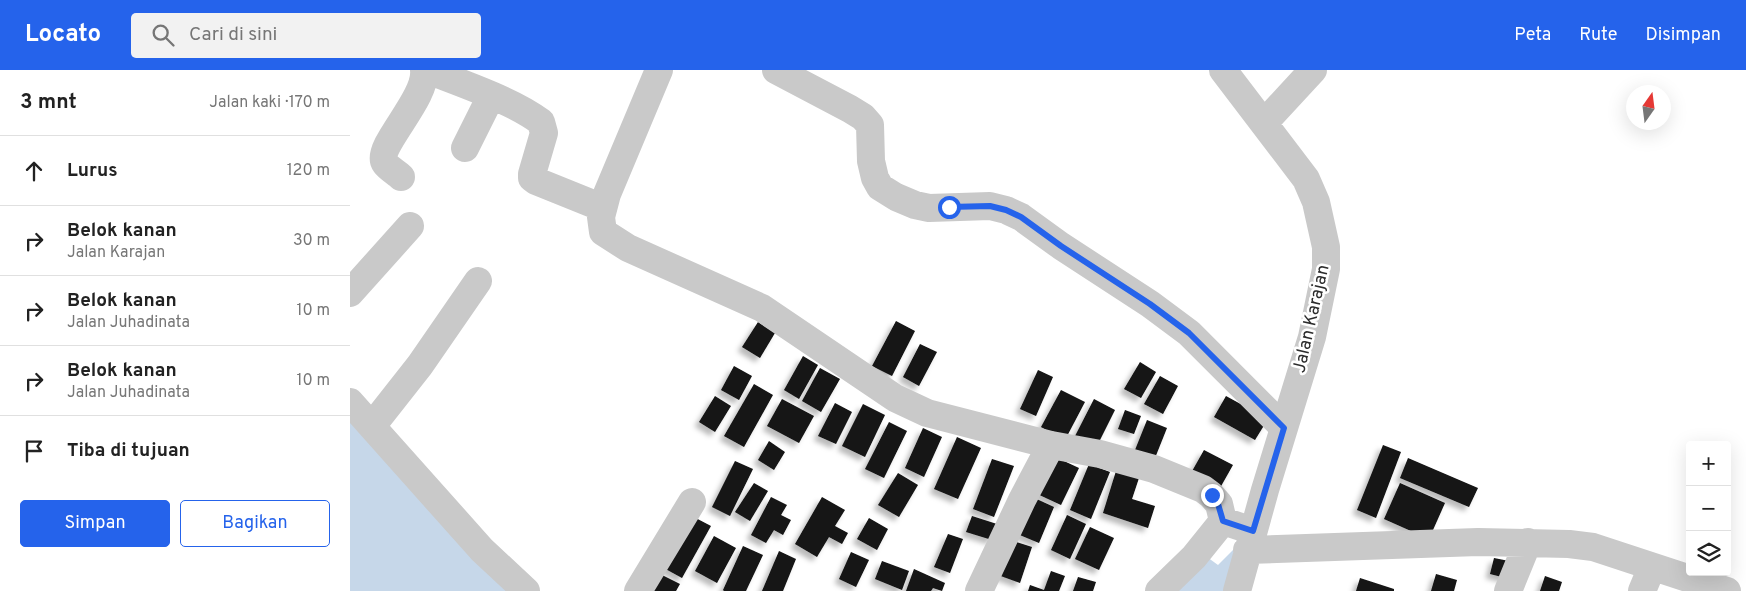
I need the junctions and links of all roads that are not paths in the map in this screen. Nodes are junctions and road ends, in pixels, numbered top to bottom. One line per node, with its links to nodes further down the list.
1 (424, 70): 10 (street)
2 (428, 70): 7 (street)
3 (658, 70): 11 (street)
4 (776, 70): 17 (street)
5 (1223, 70): 8 (street, Jalan Karajan)
6 (1313, 70): 8 (street)
7 (491, 96): 9 (street); 11 (street)
8 (1264, 123): 17 (street, Jalan Karajan)
9 (465, 148)
10 (401, 177)
11 (603, 208): 18 (street)
12 (410, 226): 14 (street)
13 (478, 281): 16 (street)
14 (350, 293)
15 (350, 402): 16 (street)
16 (372, 426): 24 (street)
17 (1284, 428): 21 (street, Jalan Karajan)
18 (1052, 445): 20 (street); 26 (street)
19 (692, 502): 25 (street)
20 (1223, 521): 21 (street); 27 (street)
21 (1250, 541): 22 (street); 28 (street, Jalan Karajan)
22 (1528, 542): 23 (street); 29 (street)
23 (1647, 579): 30 (street)
24 (526, 591)
25 (638, 591)
26 (979, 591)
27 (1159, 591)
28 (1237, 591)
29 (1508, 591)
30 (1727, 591)

